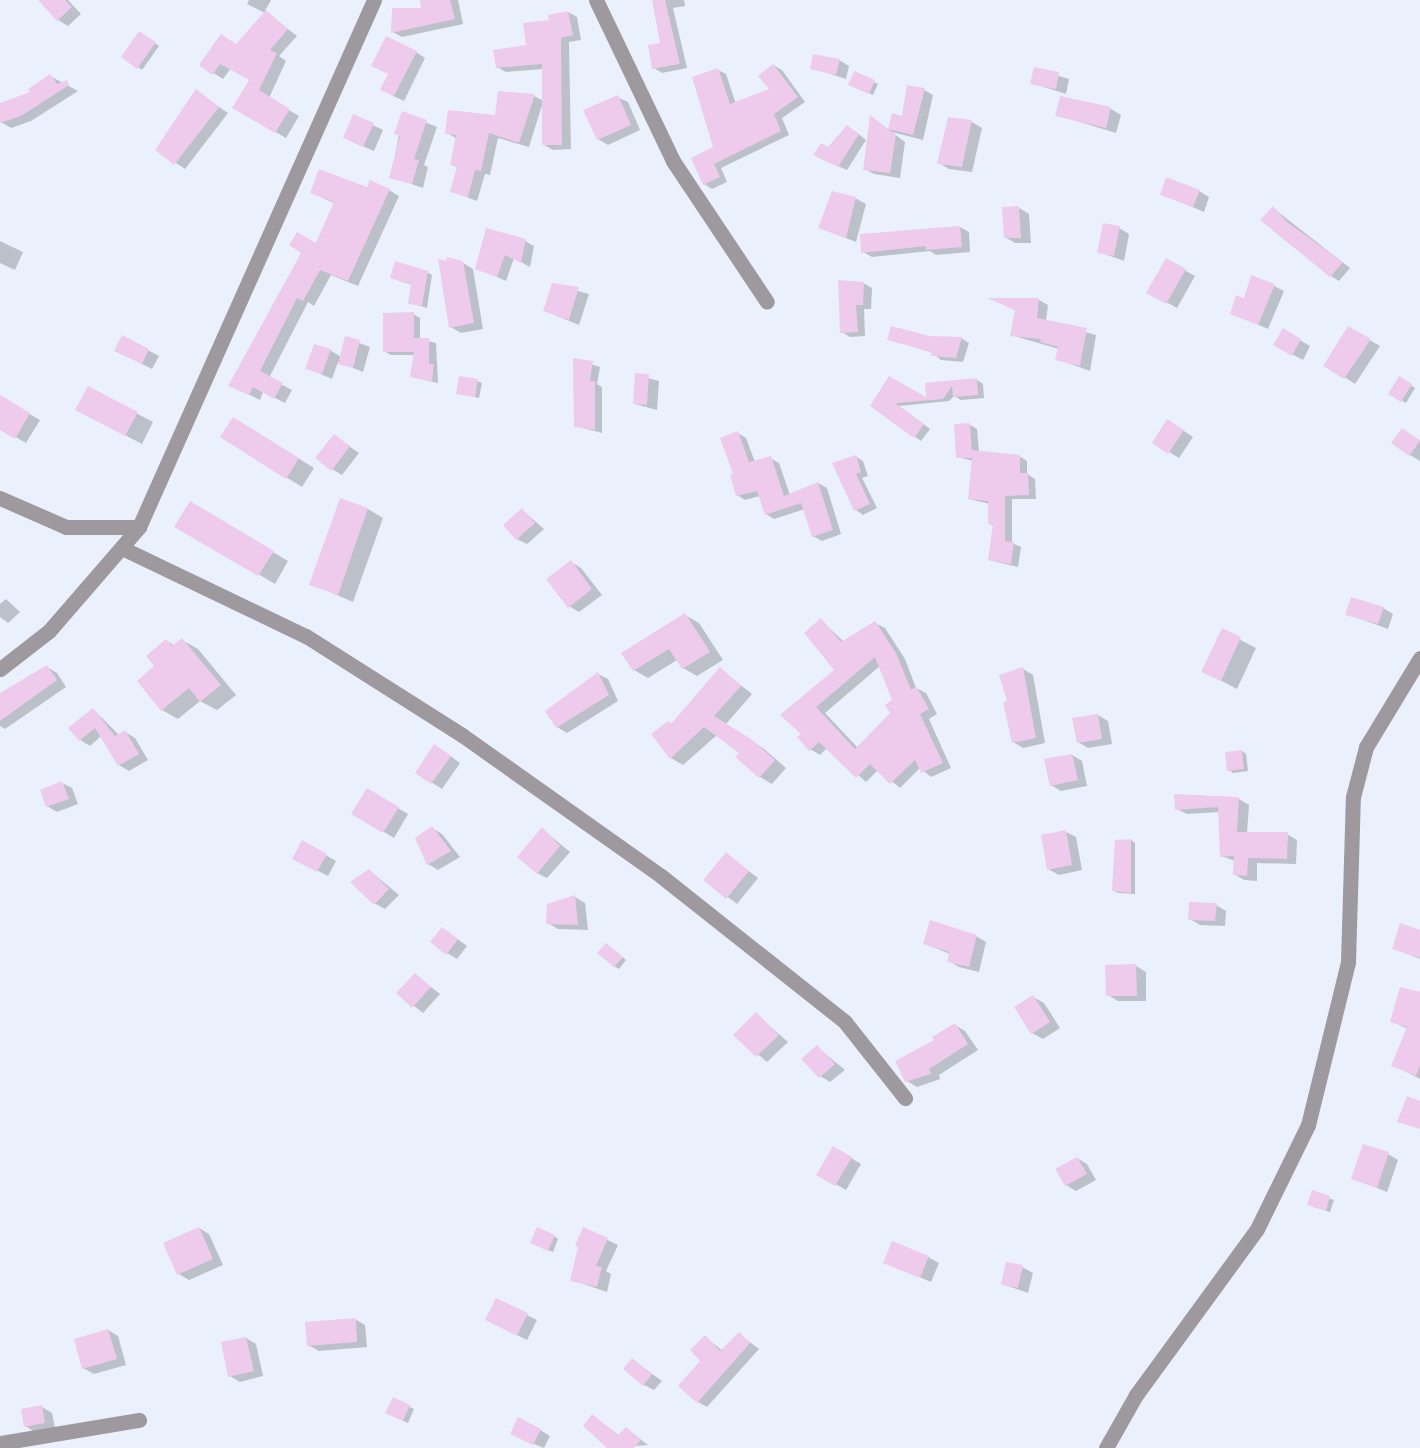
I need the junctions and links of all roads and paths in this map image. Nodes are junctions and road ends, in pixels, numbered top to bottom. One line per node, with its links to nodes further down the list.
1 (374, 0): 5 (street)
2 (596, 0): 3 (street)
3 (767, 302)
4 (0, 498): 5 (street)
5 (139, 528): 6 (street)
6 (122, 548): 8 (street); 9 (street)
7 (1420, 658): 12 (street)
8 (0, 669)
9 (905, 1098)
10 (140, 1420): 11 (street)
11 (0, 1443)
12 (1106, 1448)

